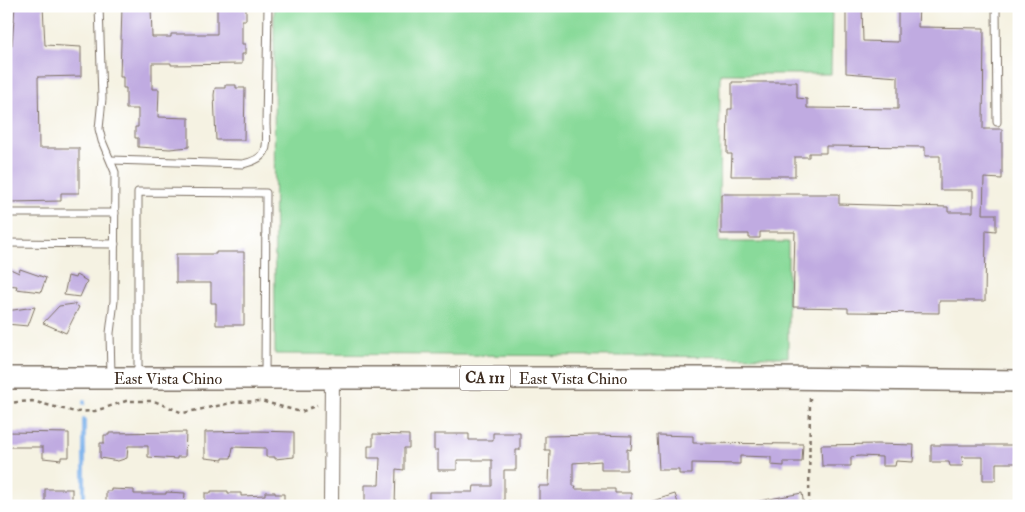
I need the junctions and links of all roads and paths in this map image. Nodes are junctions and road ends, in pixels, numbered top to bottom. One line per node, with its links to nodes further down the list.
1 (99, 6): 5 (lane)
2 (268, 6): 5 (lane)
3 (996, 6): 4 (lane)
4 (997, 122)
5 (111, 160): 7 (lane)
6 (6, 213): 7 (lane)
7 (115, 213): 9 (lane)
8 (6, 244): 9 (lane)
9 (115, 244): 11 (lane)
10 (6, 378): 11 (main road, East Vista Chino / CA 111)
11 (111, 378): 12 (main road, East Vista Chino / CA 111)
12 (138, 378): 13 (main road, East Vista Chino / CA 111); 13 (lane)
13 (264, 378): 14 (main road, East Vista Chino / CA 111)
14 (332, 378): 15 (main road, East Vista Chino / CA 111); 19 (street)
15 (810, 378): 16 (main road, East Vista Chino / CA 111); 20 (path)
16 (1019, 381)
17 (6, 402): 18 (path)
18 (317, 405)
19 (331, 506)
20 (809, 506)

